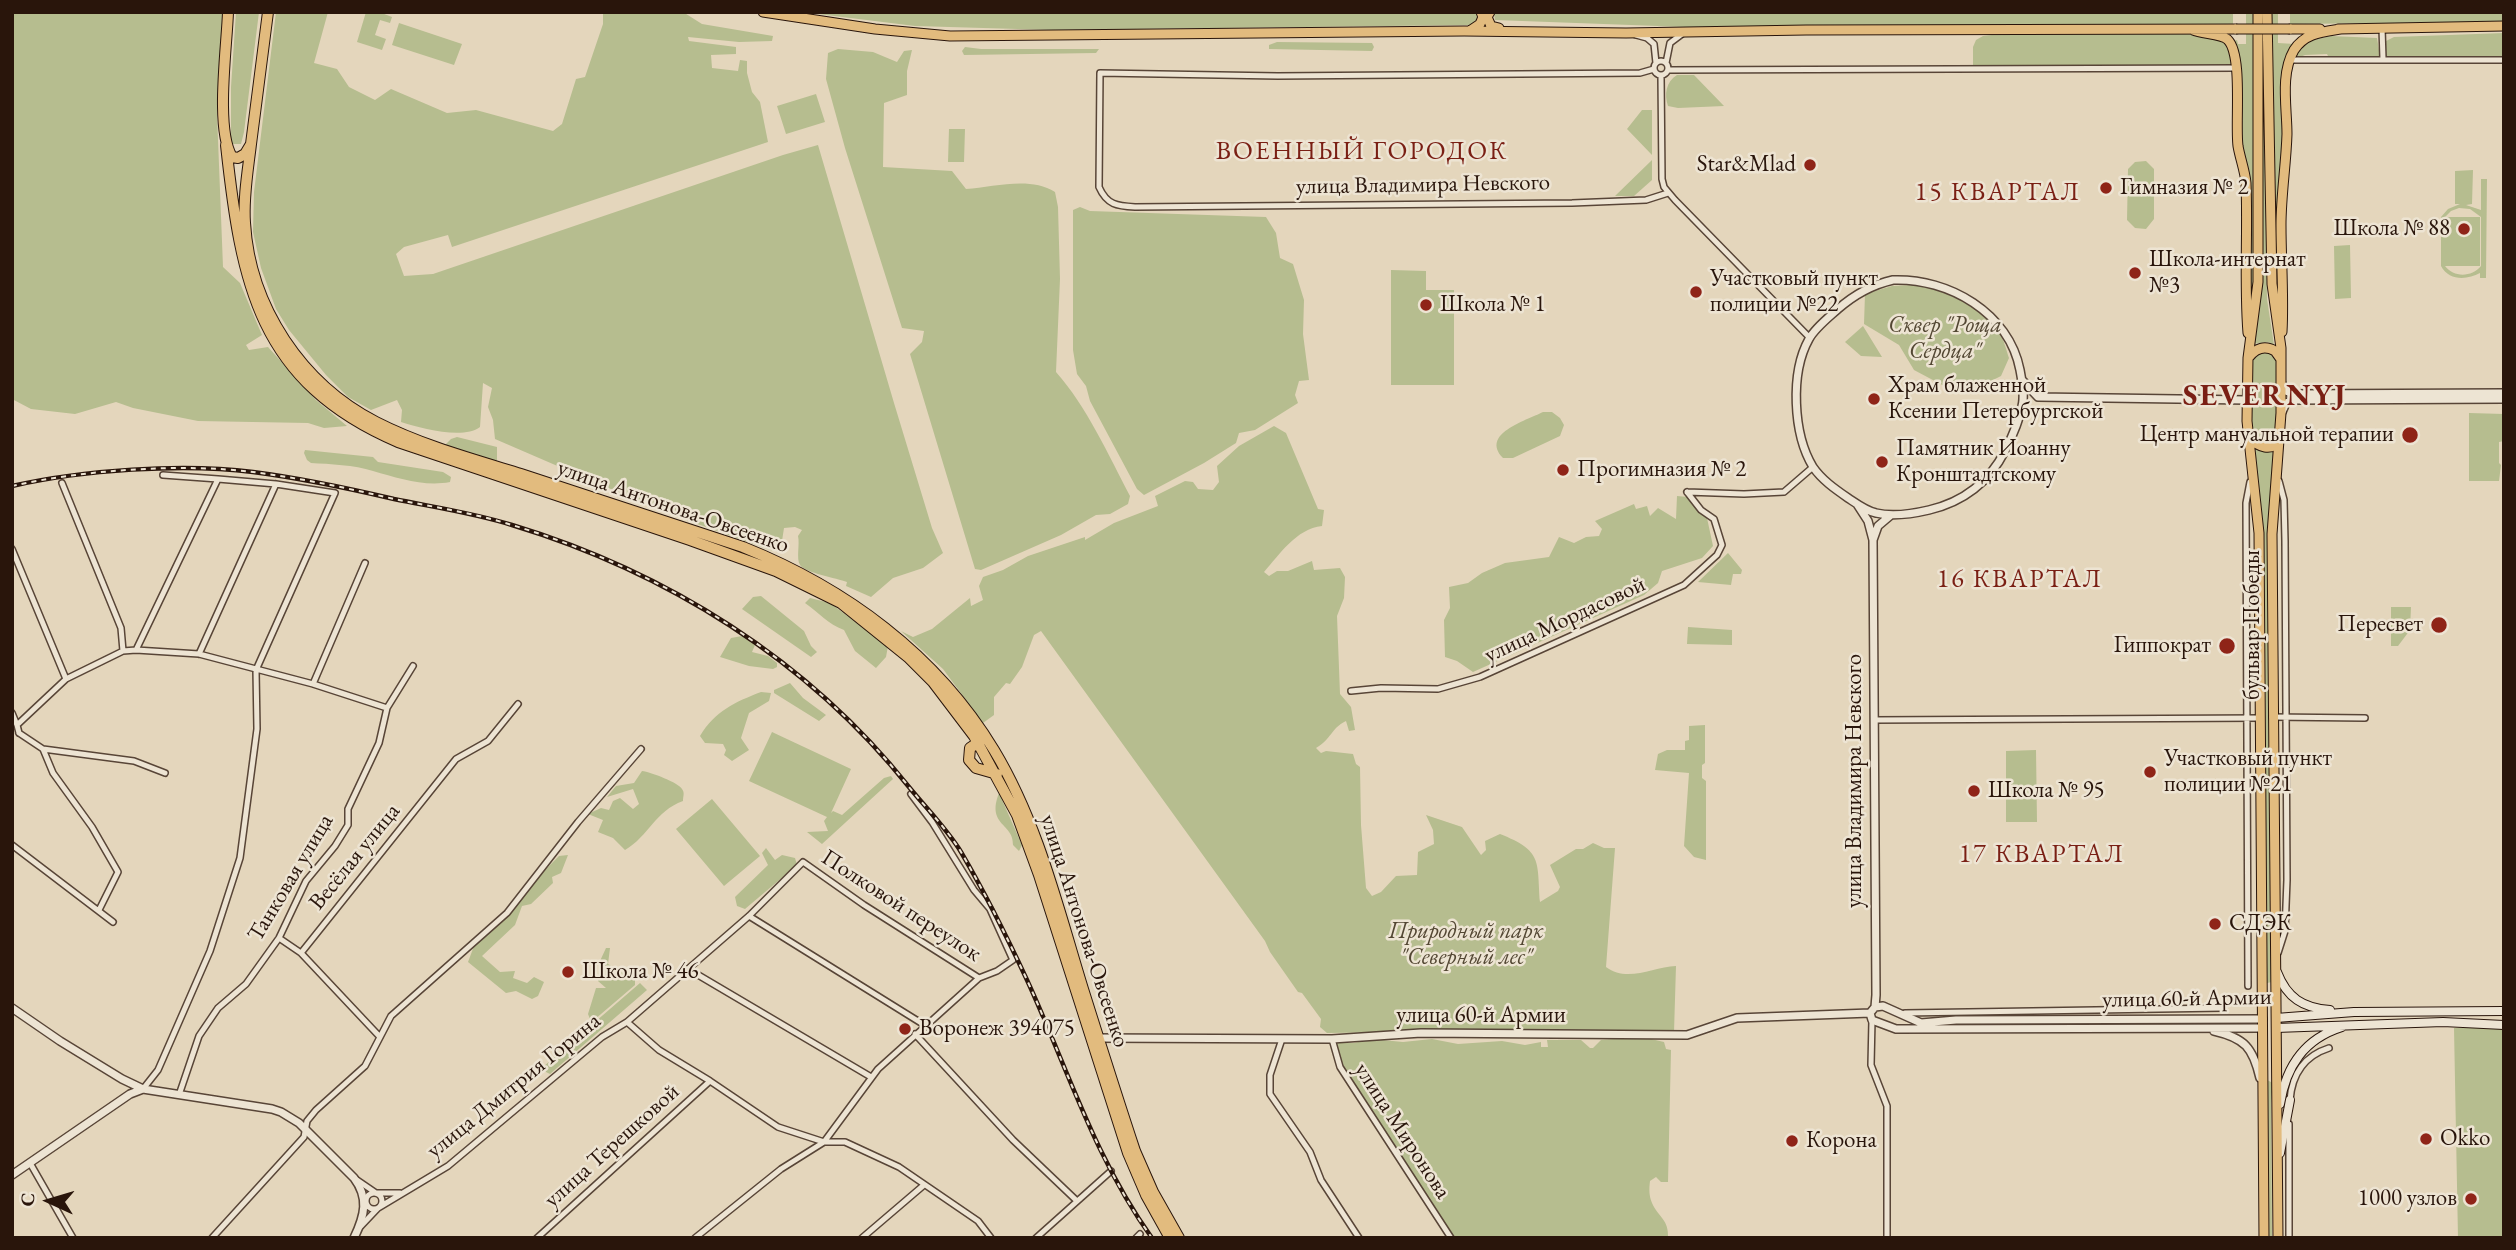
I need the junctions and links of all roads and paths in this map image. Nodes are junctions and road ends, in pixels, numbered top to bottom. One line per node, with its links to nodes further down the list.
1 (228, 12): 25 (highway, улица Антонова-Овсеенко)
2 (268, 12): 24 (highway, улица Антонова-Овсеенко)
3 (763, 12): 12 (main road)
4 (1481, 12): 12 (main road)
5 (1490, 12): 13 (main road)
6 (2258, 12): 28 (main road, бульвар Победы)
7 (2267, 12): 29 (main road, бульвар Победы)
8 (2504, 26): 10 (main road)
9 (2188, 28): 11 (main road, bridge); 15 (main road); 21 (main road)
10 (2382, 28): 11 (main road); 16 (street)
11 (2341, 29): 17 (main road)
12 (1469, 31): 13 (main road)
13 (1510, 31): 14 (main road)
14 (1626, 33): 15 (main road); 20 (street)
15 (1688, 33): 19 (street)
16 (2384, 59): 17 (street); 18 (street)
17 (2289, 60): 29 (main road)
18 (2504, 60)
19 (1666, 62): 20 (street); 22 (street)
20 (1655, 66): 23 (street); 26 (street, улица Владимира Невского)
21 (2236, 68): 22 (street); 28 (main road)
22 (1669, 70): 23 (street)
23 (1661, 76): 26 (street)
24 (251, 144): 25 (highway); 76 (highway, улица Антонова-Овсеенко)
25 (226, 145): 76 (highway, улица Антонова-Овсеенко)
26 (1668, 193): 27 (street)
27 (1810, 337): 32 (street, улица Владимира Невского); 42 (street, улица Владимира Невского)
28 (2249, 345): 30 (main road, бульвар Победы)
29 (2281, 348): 31 (main road, бульвар Победы)
30 (2248, 358): 31 (main road); 37 (main road, бульвар Победы)
31 (2281, 359): 33 (main road, бульвар Победы)
32 (2022, 380): 35 (street); 38 (street, улица Владимира Невского)
33 (2281, 383): 34 (street); 39 (main road, бульвар Победы)
34 (2504, 393)
35 (2038, 397): 37 (street); 38 (street)
36 (2504, 399): 39 (street)
37 (2247, 400): 40 (main road, бульвар Победы)
38 (2022, 406): 52 (street, улица Владимира Невского)
39 (2281, 413): 41 (main road, бульвар Победы)
40 (2248, 435): 41 (main road); 44 (main road, бульвар Победы)
41 (2280, 438): 43 (main road, бульвар Победы)
42 (1813, 467): 49 (street); 51 (street, улица Владимира Невского)
43 (2276, 470): 67 (main road, бульвар Победы); 68 (street)
44 (2252, 472): 69 (street); 70 (main road, бульвар Победы)
45 (163, 475): 46 (street)
46 (218, 479): 48 (street); 57 (street)
47 (62, 484): 56 (street)
48 (276, 484): 58 (street); 60 (street)
49 (1702, 494): 50 (street); 50 (street, улица Мордасовой)
50 (1695, 502): 63 (street, улица Мордасовой)
51 (1857, 504): 52 (street, улица Владимира Невского); 53 (street, улица Владимира Невского)
52 (1892, 514): 53 (street)
53 (1873, 540): 72 (street, улица Владимира Невского)
54 (12, 550): 61 (street)
55 (365, 563): 62 (street)
56 (123, 650): 57 (street); 61 (street)
57 (136, 650): 58 (street)
58 (199, 654): 60 (street)
59 (414, 666): 65 (street, Танковая улица)
60 (256, 670): 62 (street); 115 (street)
61 (66, 679): 73 (street)
62 (313, 684): 65 (street)
63 (1350, 691)
64 (518, 704): 87 (street, Весёлая улица)
65 (387, 708): 86 (street, Танковая улица)
66 (12, 713): 73 (street)
67 (2272, 717): 68 (street); 88 (main road, бульвар Победы)
68 (2286, 717): 71 (street); 88 (street)
69 (2247, 718): 70 (street); 72 (street); 91 (street)
70 (2260, 718): 99 (main road, бульвар Победы)
71 (2365, 718)
72 (1874, 720): 96 (street, улица Владимира Невского)
73 (18, 725): 74 (street)
74 (19, 733): 75 (street); 78 (street)
75 (12, 737)
76 (983, 742): 80 (highway, улица Антонова-Овсеенко); 80 (highway); 109 (highway, улица Антонова-Овсеенко)
77 (641, 749): 108 (street)
78 (43, 750): 79 (street); 83 (street)
79 (165, 773)
80 (997, 774): 109 (highway, улица Антонова-Овсеенко)
81 (911, 794): 90 (street)
82 (12, 845): 83 (street)
83 (99, 909): 85 (street)
84 (749, 916): 89 (street); 90 (street, Полковой переулок); 104 (street)
85 (113, 922)
86 (279, 938): 87 (street); 117 (street, Танковая улица)
87 (301, 953): 108 (street)
88 (2275, 963): 95 (main road); 100 (main road, бульвар Победы)
89 (688, 969): 98 (street); 113 (street)
90 (979, 978): 104 (street)
91 (2248, 986)
92 (12, 1008): 115 (street)
93 (2223, 1008): 97 (street)
94 (2504, 1010): 95 (main road, улица 60-й Армии)
95 (2354, 1012): 100 (main road, улица 60-й Армии)
96 (1872, 1013): 97 (street, улица 60-й Армии); 106 (street); 111 (street, улица 60-й Армии); 146 (street, улица Владимира Невского)
97 (1905, 1014): 101 (street, улица 60-й Армии); 106 (street)
98 (627, 1022): 114 (street, улица Дмитрия Горина); 128 (street, улица Дмитрия Горина)
99 (2263, 1023): 100 (main road, улица 60-й Армии); 101 (street, улица 60-й Армии); 105 (street, улица 60-й Армии); 116 (main road, бульвар Победы)
100 (2276, 1023): 102 (main road, улица 60-й Армии); 119 (main road, бульвар Победы)
101 (2121, 1024): 105 (street, улица 60-й Армии); 106 (street, улица 60-й Армии)
102 (2353, 1024): 103 (main road, улица 60-й Армии); 119 (main road)
103 (2504, 1025)
104 (926, 1026): 107 (street)
105 (2203, 1028): 116 (street)
106 (1896, 1029)
107 (915, 1034): 113 (street); 130 (street)
108 (380, 1037): 120 (street)
109 (1094, 1038): 110 (street, улица 60-й Армии); 133 (highway, улица Антонова-Овсеенко)
110 (1282, 1039): 111 (street, улица 60-й Армии); 144 (street)
111 (1332, 1039): 145 (street, улица Миронова)
112 (2329, 1048): 118 (street)
113 (871, 1077): 121 (street)
114 (710, 1081): 121 (street, улица Дмитрия Горина); 137 (street, улица Терешковой)
115 (143, 1088): 117 (street); 122 (street)
116 (2264, 1094): 147 (main road, бульвар Победы)
117 (178, 1096): 120 (street)
118 (2290, 1100): 123 (main road); 149 (street)
119 (2276, 1124): 123 (main road, бульвар Победы)
120 (305, 1130): 126 (street); 136 (street)
121 (824, 1142): 127 (street, улица Дмитрия Горина); 138 (street)
122 (30, 1163): 125 (street); 135 (street)
123 (2277, 1169): 148 (main road, бульвар Победы)
124 (1111, 1171): 130 (street)
125 (12, 1175)
126 (354, 1178): 129 (street); 131 (street)
127 (924, 1185): 139 (street); 140 (street, улица Дмитрия Горина)
128 (406, 1192): 129 (street); 132 (street, улица Дмитрия Горина)
129 (376, 1193): 131 (street); 132 (street)
130 (1077, 1201): 141 (street)
131 (366, 1202): 132 (street); 134 (street)
132 (379, 1208): 134 (street, улица Дмитрия Горина)
133 (1157, 1208): 142 (highway, улица Антонова-Овсеенко); 143 (highway, улица Антонова-Овсеенко)
134 (356, 1234)
135 (74, 1238)
136 (212, 1238)
137 (537, 1238)
138 (695, 1238)
139 (862, 1238)
140 (991, 1238)
141 (1036, 1238)
142 (1170, 1238)
143 (1179, 1238)
144 (1359, 1238)
145 (1451, 1238)
146 (1887, 1238)
147 (2264, 1238)
148 (2278, 1238)
149 (2289, 1238)

